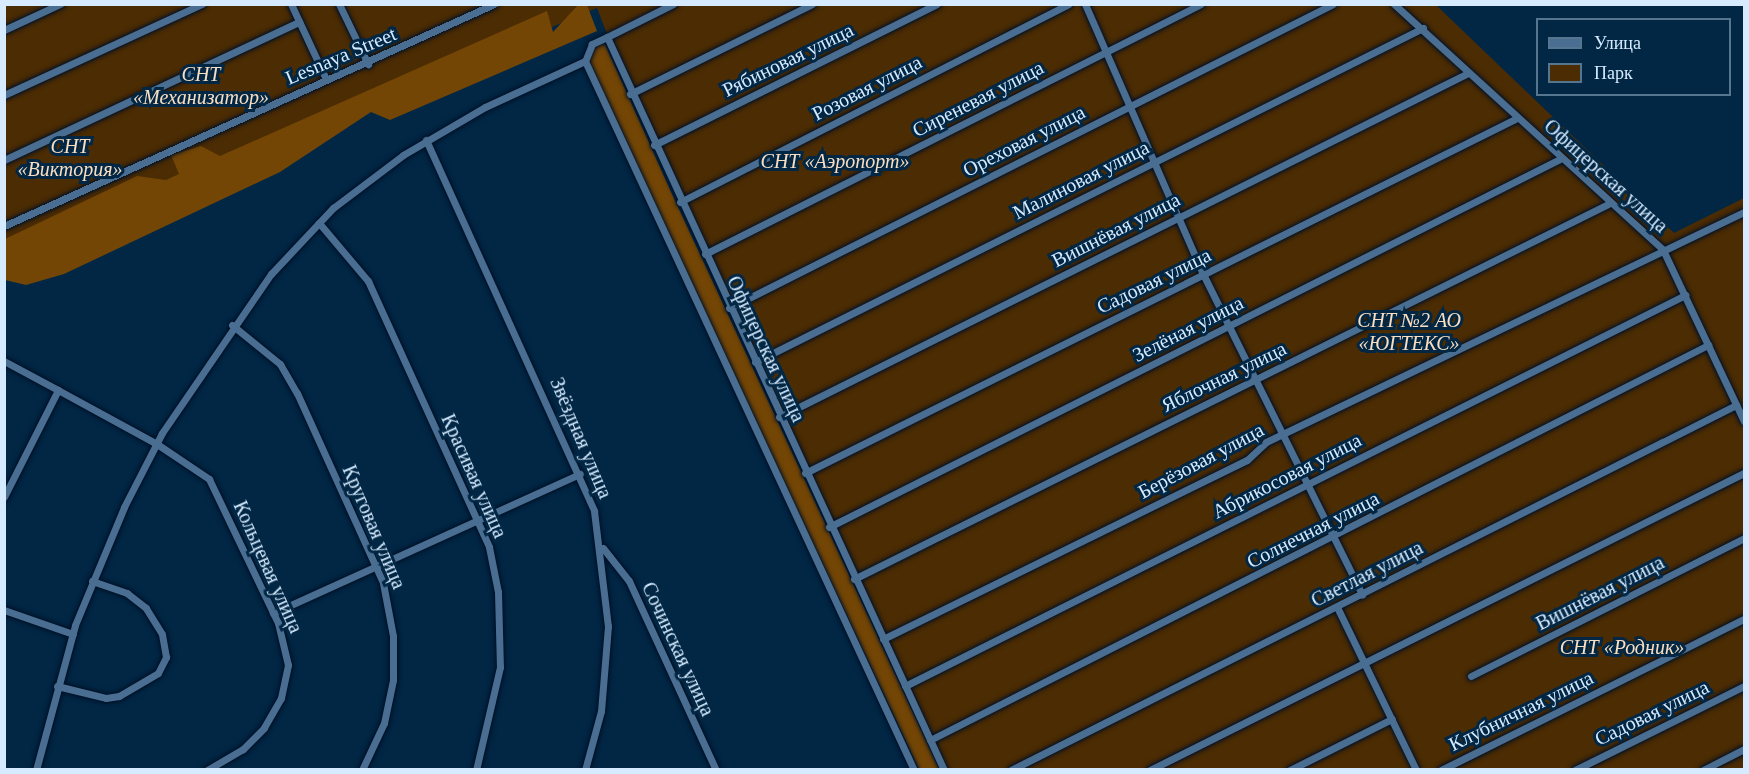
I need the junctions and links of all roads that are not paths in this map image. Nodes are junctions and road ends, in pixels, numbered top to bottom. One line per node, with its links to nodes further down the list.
1 (60, 4): 16 (street)
2 (202, 4): 24 (street)
3 (291, 4): 14 (street)
4 (494, 4): 20 (street, Lesnaya Street)
5 (673, 4): 17 (street)
6 (812, 4): 23 (street)
7 (937, 4): 28 (street, Рябиновая улица)
8 (1068, 4): 32 (street, Розовая улица)
9 (1085, 4): 18 (street)
10 (1201, 4): 18 (street, Сиреневая улица)
11 (1333, 4): 25 (street, Ореховая улица)
12 (1394, 4): 15 (street, Офицерская улица)
13 (341, 5): 20 (street)
14 (300, 22): 22 (street); 30 (street)
15 (1423, 28): 21 (street, Офицерская улица); 31 (street, Малиновая улица)
16 (4, 30)
17 (607, 37): 19 (street); 23 (street, Офицерская улица)
18 (1104, 54): 25 (street); 39 (street, Сиреневая улица)
19 (585, 61): 27 (street); 90 (street)
20 (368, 64): 22 (street, Lesnaya Street)
21 (1468, 73): 26 (street, Офицерская улица); 35 (street, Вишнёвая улица)
22 (326, 80): 37 (street, Lesnaya Street)
23 (630, 94): 28 (street, Офицерская улица)
24 (4, 95)
25 (1128, 107): 31 (street); 42 (street, Ореховая улица)
26 (1517, 118): 29 (street, Офицерская улица); 40 (street, Садовая улица)
27 (426, 140): 36 (street); 57 (street, Звёздная улица)
28 (654, 145): 32 (street, Офицерская улица)
29 (1560, 159): 33 (street, Офицерская улица); 44 (street, Зелёная улица)
30 (4, 160)
31 (1151, 163): 35 (street); 47 (street, Малиновая улица)
32 (680, 202): 39 (street, Офицерская улица)
33 (1608, 204): 38 (street, Офицерская улица); 48 (street, Яблочная улица)
34 (1744, 212): 38 (street, Берёзовая улица)
35 (1177, 218): 40 (street); 51 (street, Вишнёвая улица)
36 (319, 223): 43 (street); 60 (street, Красивая улица)
37 (4, 226)
38 (1663, 250): 41 (street); 53 (street, Берёзовая улица)
39 (705, 254): 42 (street, Офицерская улица)
40 (1203, 274): 44 (street); 55 (street, Садовая улица)
41 (1684, 295): 45 (street); 58 (street, Абрикосовая улица)
42 (729, 308): 47 (street, Офицерская улица)
43 (232, 326): 54 (street); 65 (street, Круговая улица)
44 (1229, 326): 48 (street); 61 (street, Зелёная улица)
45 (1708, 345): 50 (street); 62 (street, Солнечная улица)
46 (4, 361): 49 (street, Кольцевая улица)
47 (755, 362): 51 (street, Офицерская улица)
48 (1254, 381): 53 (street); 66 (street, Яблочная улица)
49 (58, 390): 54 (street, Кольцевая улица); 59 (street)
50 (1736, 405): 52 (street); 68 (street, Светлая улица)
51 (779, 417): 55 (street, Офицерская улица)
52 (1744, 422)
53 (1284, 438): 58 (street); 74 (street, Берёзовая улица)
54 (157, 444): 67 (street); 71 (street, Кольцевая улица)
55 (805, 473): 61 (street, Офицерская улица)
56 (1744, 473): 75 (street)
57 (580, 474): 60 (street); 64 (street, Звёздная улица)
58 (1307, 484): 62 (street); 78 (street, Абрикосовая улица)
59 (4, 496)
60 (478, 520): 65 (street); 87 (street, Красивая улица)
61 (830, 526): 66 (street, Офицерская улица)
62 (1336, 538): 68 (street); 81 (street, Солнечная улица)
63 (1744, 538): 76 (street, Вишнёвая улица)
64 (603, 548): 88 (street, Звёздная улица); 89 (street, Сочинская улица)
65 (377, 567): 71 (street); 86 (street, Круговая улица)
66 (854, 579): 74 (street, Офицерская улица)
67 (92, 581): 73 (street); 77 (street)
68 (1362, 595): 69 (street, Светлая улица)
69 (1337, 607): 75 (street); 92 (street, Светлая улица)
70 (4, 610): 73 (street)
71 (273, 614): 83 (street, Кольцевая улица)
72 (1744, 619): 96 (street, Клубничная улица)
73 (73, 634): 77 (street)
74 (883, 639): 78 (street, Офицерская улица)
75 (1363, 662): 80 (street); 93 (street)
76 (1471, 676)
77 (57, 686): 84 (street)
78 (905, 686): 81 (street, Офицерская улица)
79 (1744, 686): 97 (street, Садовая улица)
80 (1392, 719): 94 (street); 95 (street)
81 (930, 740): 91 (street, Офицерская улица)
82 (1744, 749): 98 (street)
83 (216, 768): 85 (street, Кольцевая улица)
84 (36, 770)
85 (207, 770)
86 (362, 770)
87 (476, 770)
88 (585, 770)
89 (716, 770)
90 (914, 770)
91 (944, 770)
92 (1011, 770)
93 (1150, 770)
94 (1290, 770)
95 (1416, 770)
96 (1441, 770)
97 (1575, 770)
98 (1703, 770)

